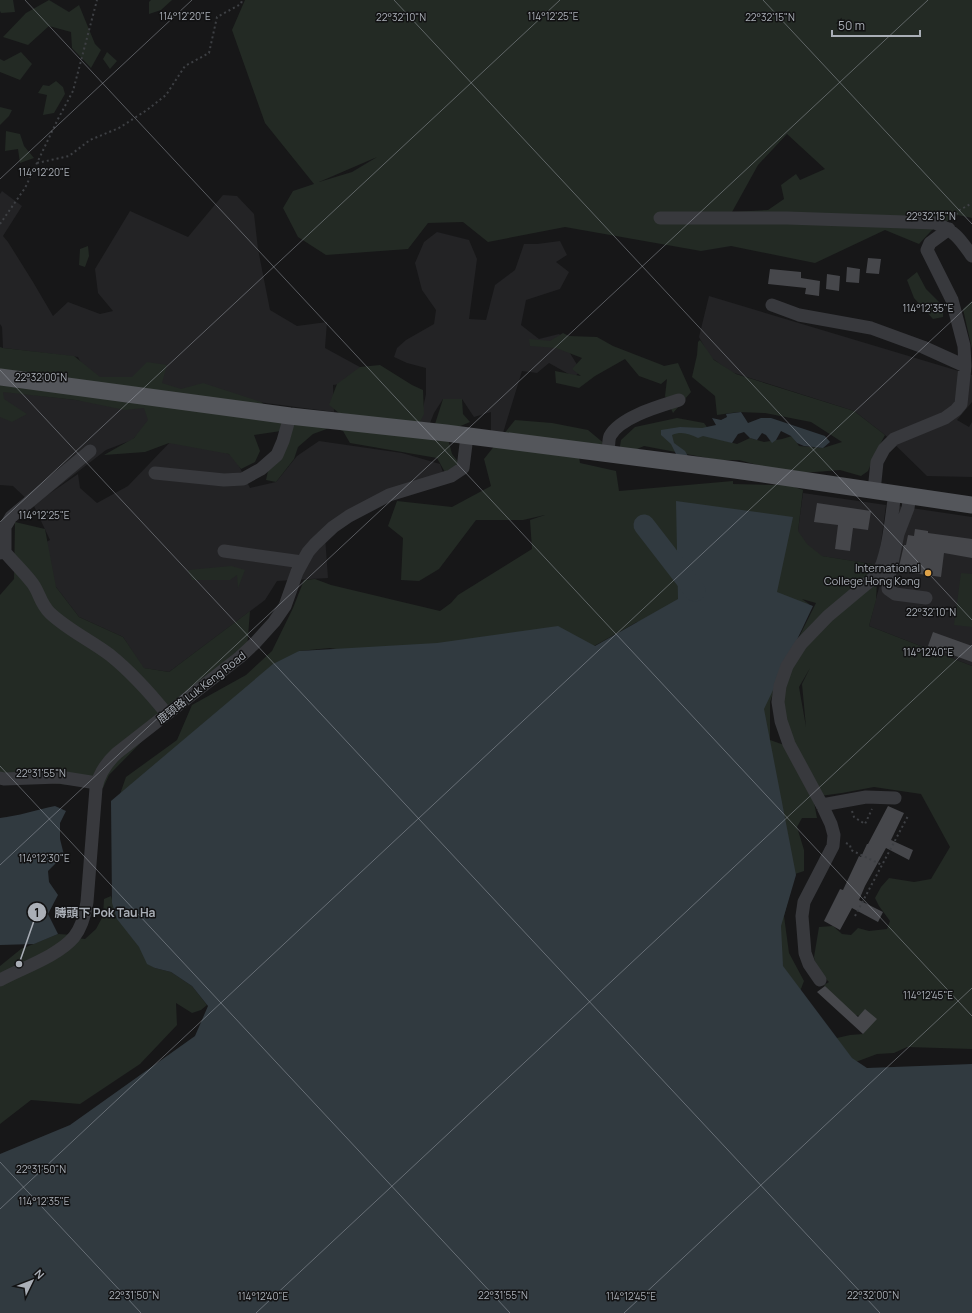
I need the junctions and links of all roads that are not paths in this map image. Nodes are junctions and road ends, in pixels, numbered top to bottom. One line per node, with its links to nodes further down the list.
1 (660, 218): 2 (street)
2 (949, 229): 3 (street); 5 (street)
3 (972, 256)
4 (772, 305): 5 (street)
5 (965, 366): 13 (street)
6 (0, 377): 8 (main road)
7 (679, 400): 11 (street)
8 (290, 416): 9 (main road); 12 (street)
9 (467, 436): 11 (main road); 18 (street, 鹿頸路 Luk Keng Road)
10 (90, 451): 17 (street)
11 (608, 454): 13 (main road)
12 (156, 473)
13 (874, 491): 14 (main road)
14 (903, 494): 15 (main road); 19 (street); 24 (street)
15 (968, 503)
16 (224, 551): 18 (street)
17 (3, 553): 20 (street)
18 (302, 562): 20 (street, 鹿頸路 Luk Keng Road)
19 (926, 598)
20 (167, 714): 22 (street, 鹿頸路 Luk Keng Road)
21 (0, 778): 22 (street)
22 (97, 783): 25 (street, 鹿頸路 Luk Keng Road)
23 (895, 798): 24 (street)
24 (822, 805): 26 (street)
25 (0, 980)
26 (820, 980)

